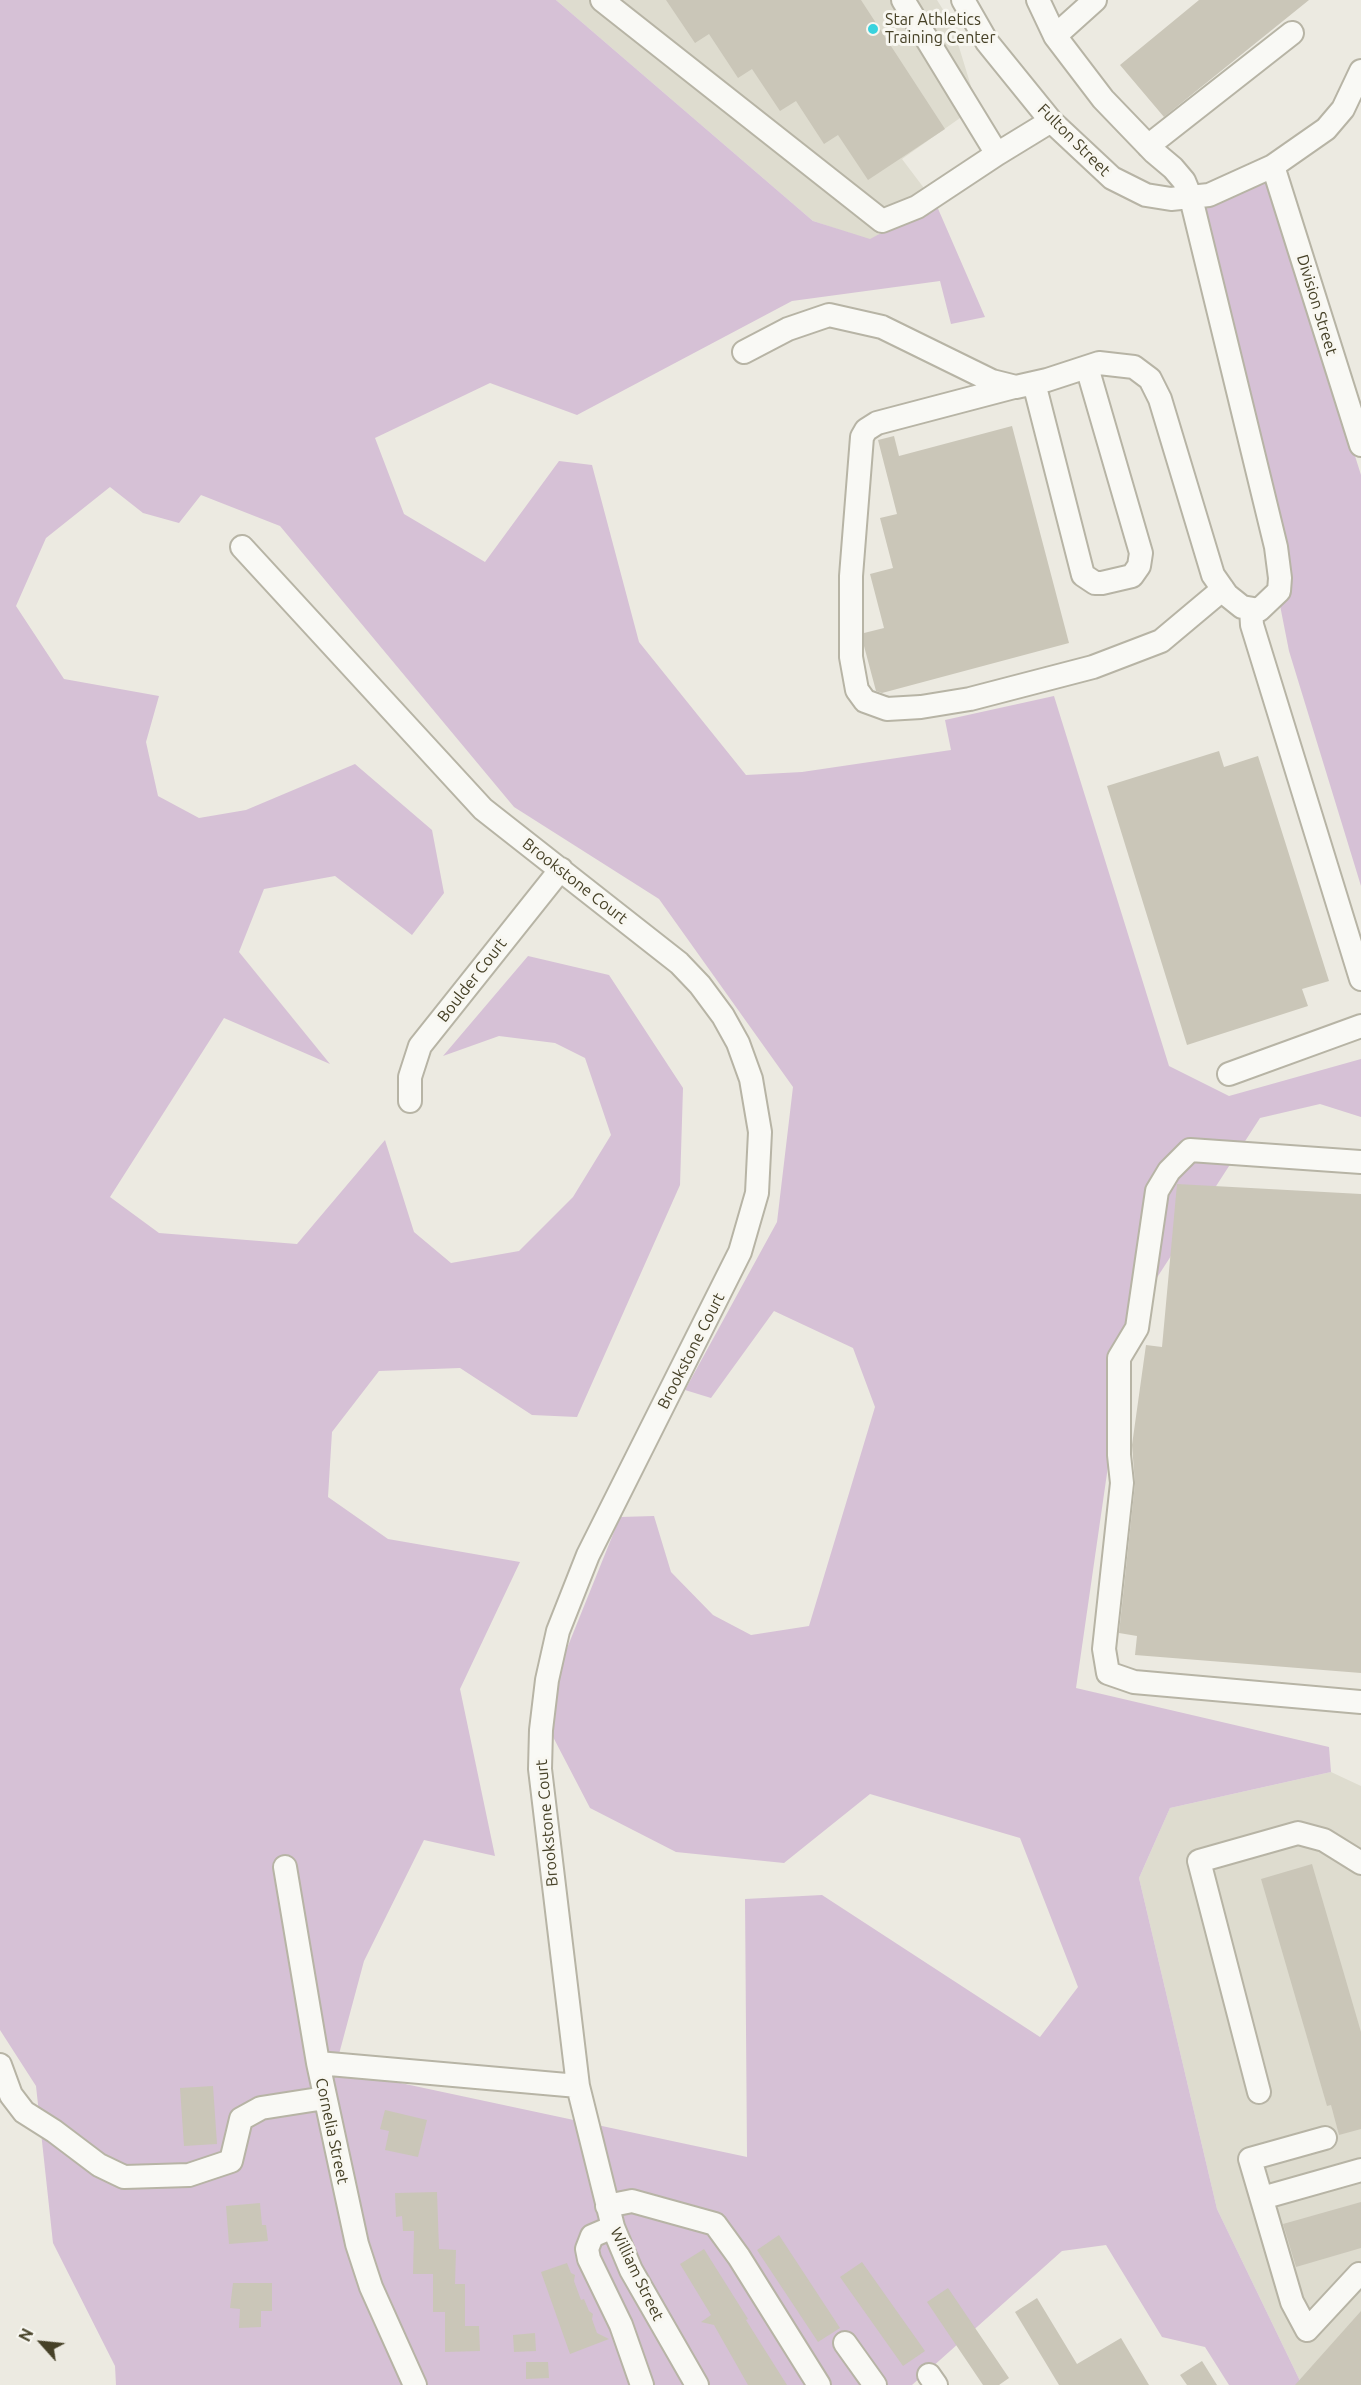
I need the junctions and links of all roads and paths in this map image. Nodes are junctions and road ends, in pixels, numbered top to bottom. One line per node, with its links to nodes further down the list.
1 (602, 0): 11 (street)
2 (903, 0): 11 (street)
3 (963, 0): 9 (street, Fulton Street)
4 (1038, 0): 7 (street)
5 (1095, 0): 7 (street)
6 (1292, 33): 10 (street)
7 (1055, 36): 10 (street)
8 (1361, 71): 12 (street, Fulton Street)
9 (1051, 121): 11 (street); 13 (street, Fulton Street)
10 (1148, 147): 13 (street)
11 (997, 154)
12 (1273, 166): 13 (street, Fulton Street); 17 (street, Division Street)
13 (1191, 198): 20 (street)
14 (744, 352): 16 (street)
15 (1087, 367): 16 (street); 16 (street); 19 (street)
16 (1025, 385): 19 (street)
17 (1361, 445)
18 (242, 546): 21 (street, Brookstone Court)
19 (1223, 590): 20 (street)
20 (1251, 609): 22 (street)
21 (561, 869): 25 (street, Boulder Court); 32 (street, Brookstone Court)
22 (1361, 979)
23 (1361, 1026): 24 (street)
24 (1229, 1074)
25 (410, 1101)
26 (1361, 1162): 27 (street)
27 (1361, 1702)
28 (1361, 1863): 33 (street)
29 (285, 1867): 30 (street, Cornelia Street)
30 (318, 2062): 32 (street); 34 (street, Cornelia Street)
31 (0, 2066): 34 (street)
32 (578, 2086): 38 (street, William Street)
33 (1259, 2092)
34 (325, 2098): 41 (street, Cornelia Street)
35 (1325, 2138): 37 (street)
36 (1361, 2170): 37 (street)
37 (1262, 2198): 39 (street)
38 (610, 2216): 42 (street); 43 (street, William Street); 44 (street)
39 (1359, 2274)
40 (844, 2343): 45 (street)
41 (416, 2385)
42 (642, 2385)
43 (697, 2385)
44 (819, 2385)
45 (875, 2385)

